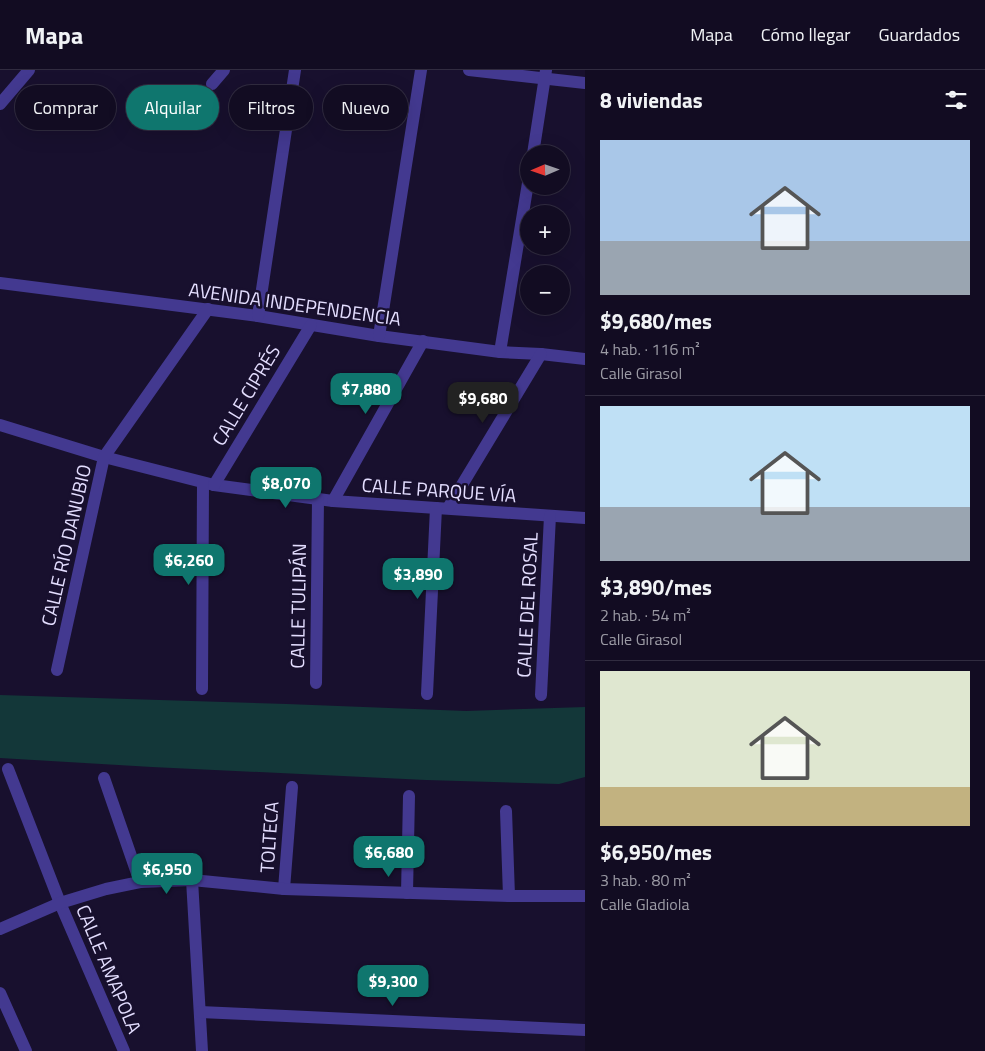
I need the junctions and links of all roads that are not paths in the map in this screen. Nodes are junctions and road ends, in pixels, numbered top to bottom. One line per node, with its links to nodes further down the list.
1 (29, 70): 9 (street)
2 (224, 70): 7 (street)
3 (295, 70): 14 (street)
4 (421, 70): 16 (street)
5 (469, 70): 6 (street)
6 (546, 74): 8 (street); 10 (street)
7 (212, 84)
8 (585, 84)
9 (0, 104)
10 (534, 145)
11 (526, 195): 18 (street)
12 (0, 283): 13 (street, AVENIDA INDEPENDENCIA)
13 (208, 309): 14 (street, AVENIDA INDEPENDENCIA); 22 (street, CALLE RÍO DANUBIO)
14 (258, 316): 15 (street, AVENIDA INDEPENDENCIA)
15 (311, 325): 16 (street, AVENIDA INDEPENDENCIA); 23 (street, CALLE CIPRÉS)
16 (379, 336): 17 (street, AVENIDA INDEPENDENCIA)
17 (423, 341): 18 (street, AVENIDA INDEPENDENCIA); 25 (street)
18 (500, 352): 19 (street, AVENIDA INDEPENDENCIA)
19 (541, 354): 20 (street, AVENIDA INDEPENDENCIA); 26 (street)
20 (585, 359)
21 (0, 425): 22 (street, CALLE PARQUE VÍA)
22 (104, 457): 23 (street, CALLE PARQUE VÍA); 29 (street, CALLE RÍO DANUBIO)
23 (209, 484): 24 (street, CALLE PARQUE VÍA); 31 (street)
24 (318, 499): 25 (street, CALLE PARQUE VÍA); 30 (street, CALLE TULIPÁN)
25 (333, 502): 26 (street, CALLE PARQUE VÍA)
26 (442, 508): 27 (street, CALLE PARQUE VÍA); 32 (street)
27 (550, 516): 28 (street, CALLE PARQUE VÍA); 33 (street, CALLE DEL ROSAL)
28 (585, 518)
29 (57, 670)
30 (316, 684)
31 (202, 689)
32 (427, 694)
33 (541, 695)
34 (8, 769): 45 (street, CALLE AMAPOLA)
35 (104, 778): 40 (street)
36 (292, 787): 41 (street, TOLTECA)
37 (409, 796): 42 (street)
38 (506, 811): 43 (street)
39 (192, 880): 40 (street); 41 (street); 48 (street)
40 (140, 882): 45 (street)
41 (284, 889): 42 (street)
42 (406, 893): 43 (street)
43 (509, 896): 44 (street)
44 (585, 896)
45 (60, 903): 46 (street); 51 (street, CALLE AMAPOLA)
46 (0, 929)
47 (0, 993): 50 (street)
48 (200, 1012): 49 (street); 52 (street)
49 (585, 1030)
50 (26, 1051)
51 (124, 1051)
52 (202, 1051)

